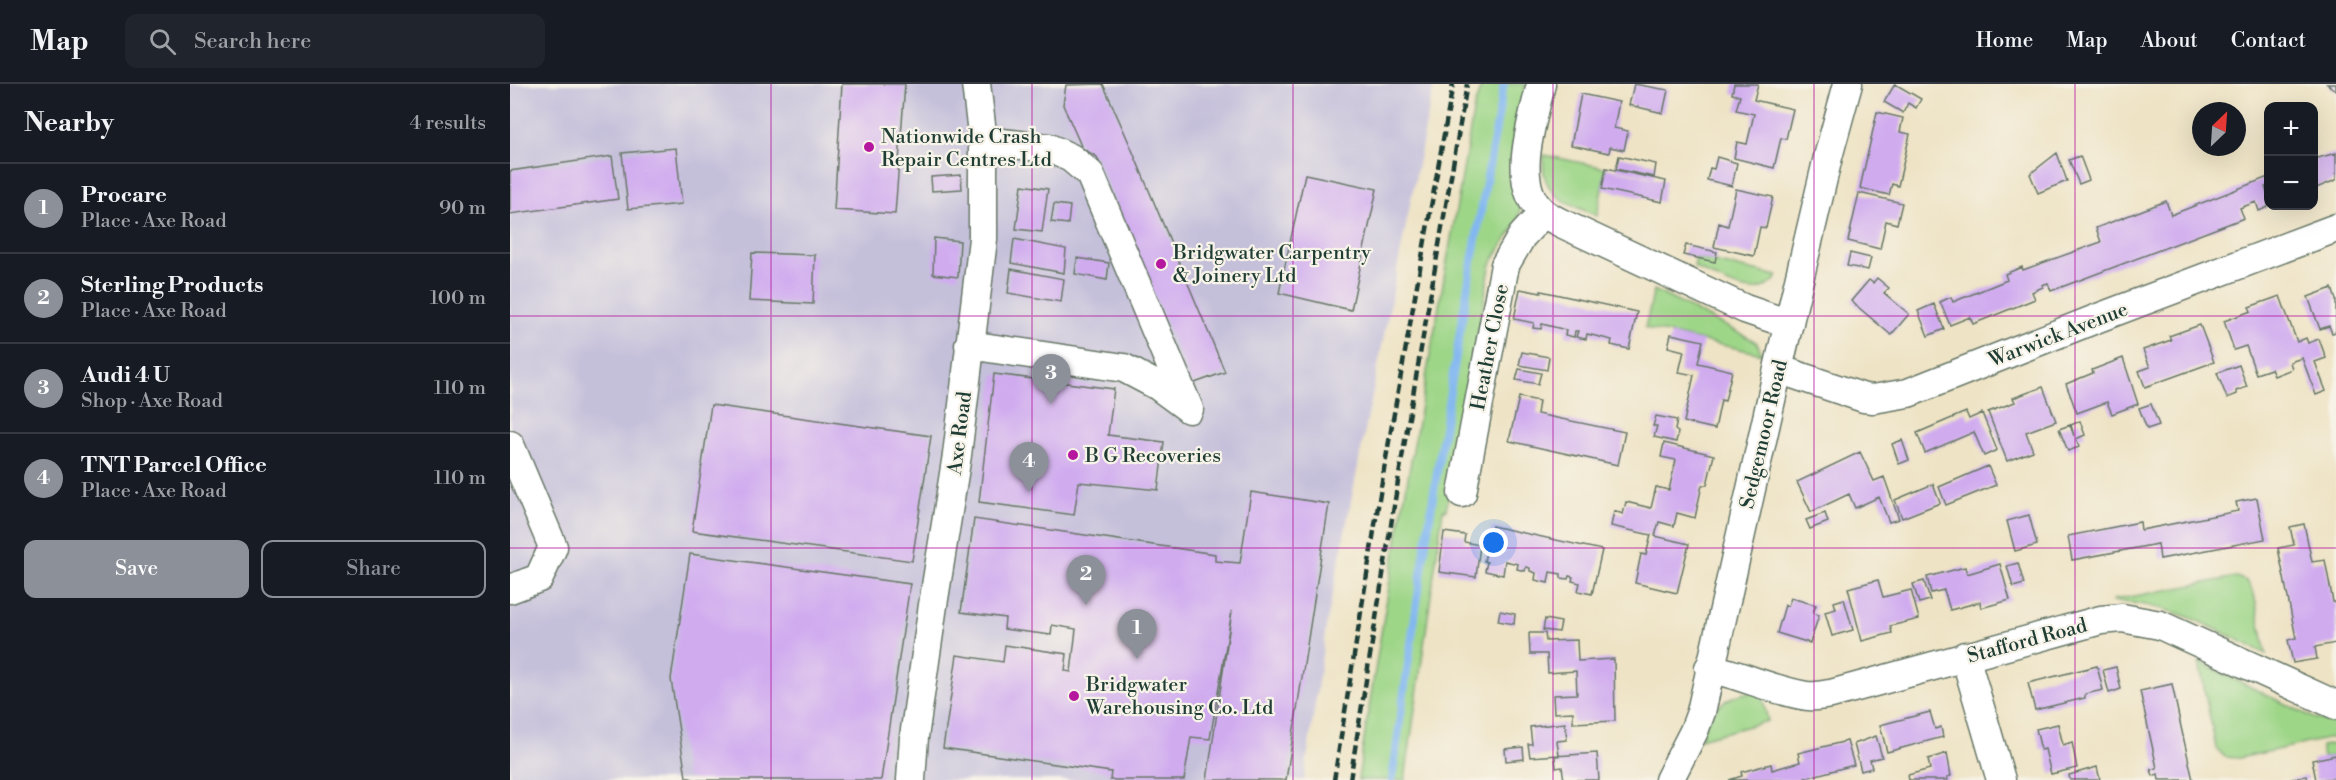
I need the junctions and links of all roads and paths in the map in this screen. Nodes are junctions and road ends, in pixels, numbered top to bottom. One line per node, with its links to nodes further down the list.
1 (976, 84): 4 (street, Axe Road)
2 (1541, 84): 5 (street)
3 (1848, 84): 7 (street, Sedgemoor Road)
4 (983, 141): 8 (street, Axe Road); 8 (street)
5 (1543, 213): 7 (street); 11 (street, Heather Close)
6 (2336, 228): 9 (street, Warwick Avenue)
7 (1789, 324): 9 (street, Sedgemoor Road)
8 (969, 345): 16 (street, Axe Road)
9 (1778, 369): 14 (street, Sedgemoor Road)
10 (510, 446): 12 (street)
11 (1462, 493)
12 (510, 589)
13 (1965, 657): 14 (street, Stafford Road); 15 (street, Stafford Road); 18 (street)
14 (1709, 668): 17 (street, Sedgemoor Road)
15 (2336, 705)
16 (911, 780)
17 (1669, 780)
18 (2001, 780)

